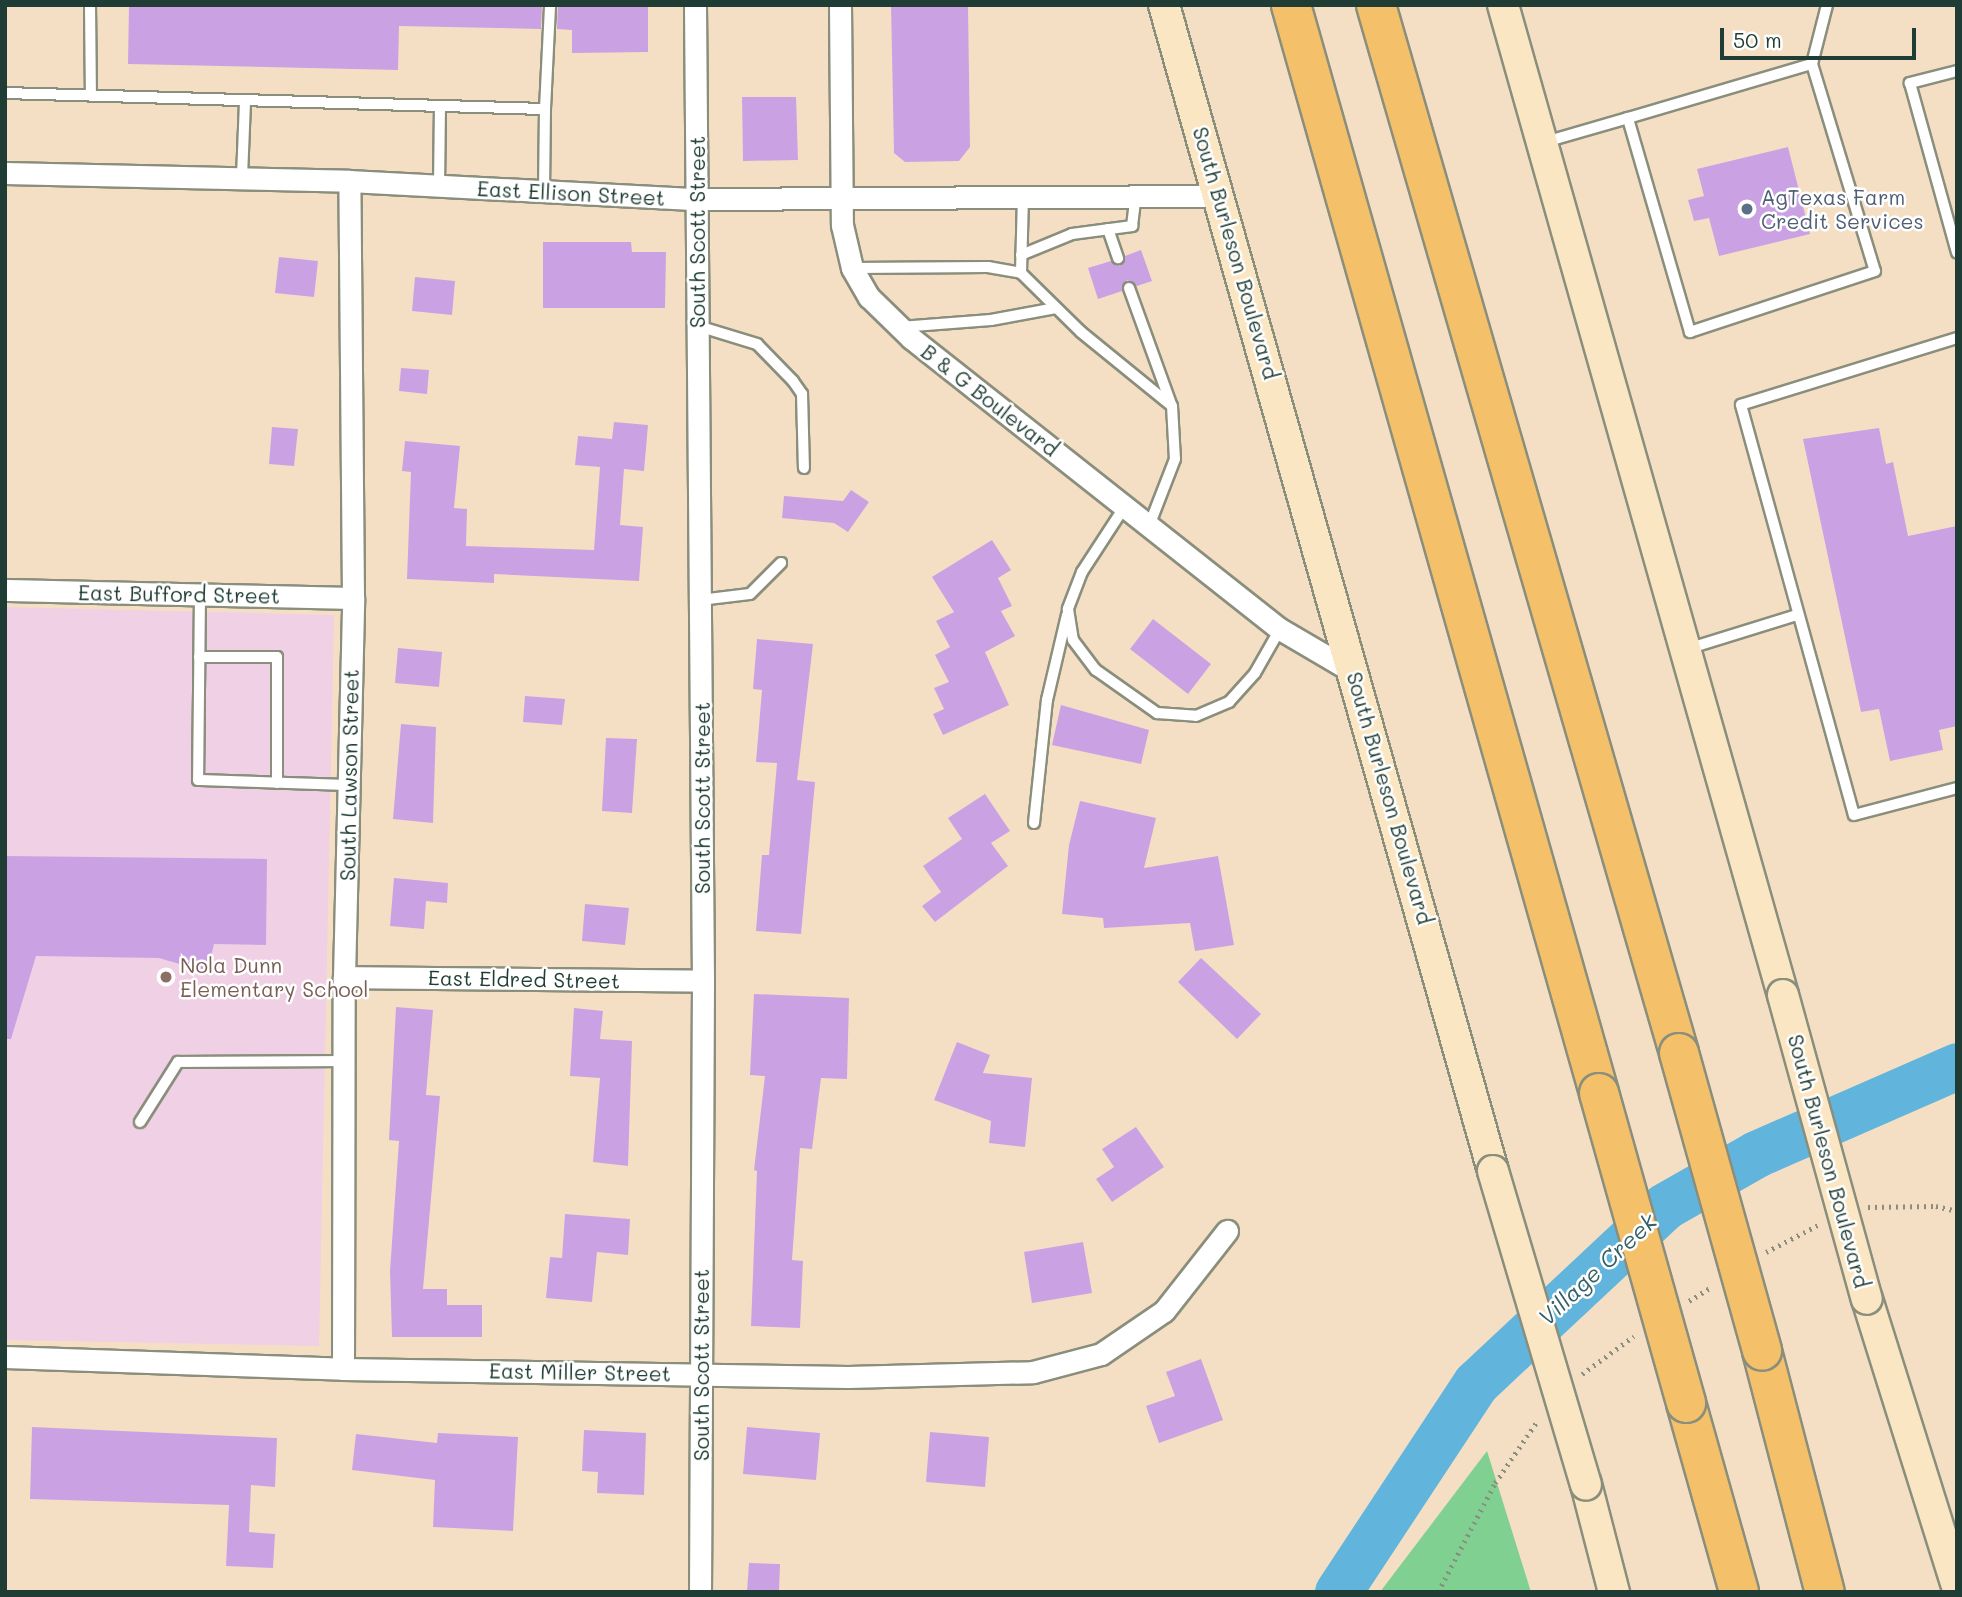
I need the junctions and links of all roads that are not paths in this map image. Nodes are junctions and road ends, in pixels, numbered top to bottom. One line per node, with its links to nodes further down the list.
1 (90, 5): 13 (lane)
2 (550, 5): 16 (lane)
3 (695, 5): 28 (street, South Scott Street)
4 (840, 5): 27 (street, B & G Boulevard)
5 (1164, 5): 26 (main road, South Burleson Boulevard)
6 (1291, 5): 70 (highway, bridge)
7 (1376, 5): 71 (highway, bridge)
8 (1827, 5): 10 (lane)
9 (1505, 6): 18 (main road, South Burleson Boulevard)
10 (1812, 64): 17 (lane); 17 (lane)
11 (1957, 71): 30 (lane)
12 (5, 93): 13 (lane)
13 (91, 94): 14 (lane)
14 (244, 103): 15 (lane); 20 (lane)
15 (440, 108): 16 (lane); 22 (lane)
16 (545, 109): 23 (lane)
17 (1628, 118): 18 (lane)
18 (1542, 143): 52 (main road, South Burleson Boulevard)
19 (5, 173): 20 (street, East Ellison Street)
20 (242, 177): 21 (street, East Ellison Street)
21 (349, 181): 22 (street, East Ellison Street); 47 (street, South Lawson Street)
22 (439, 187): 23 (street, East Ellison Street)
23 (544, 190): 28 (street, East Ellison Street)
24 (1023, 195): 25 (street, East Ellison Street); 27 (street, East Ellison Street); 31 (lane)
25 (1136, 195): 26 (street, East Ellison Street); 29 (lane)
26 (1220, 196): 54 (main road, South Burleson Boulevard)
27 (842, 198): 28 (street, East Ellison Street); 33 (street, B & G Boulevard)
28 (697, 199): 37 (street, South Scott Street)
29 (1108, 229): 31 (lane); 32 (lane)
30 (1957, 253)
31 (1021, 255): 34 (lane)
32 (1118, 258)
33 (852, 268): 34 (lane); 38 (street, B & G Boulevard)
34 (1021, 273): 36 (lane)
35 (1129, 288): 40 (lane)
36 (1056, 308): 38 (lane); 40 (lane)
37 (698, 326): 41 (lane); 48 (street, South Scott Street)
38 (900, 327): 42 (street, B & G Boulevard)
39 (1957, 338): 50 (lane)
40 (1172, 406): 43 (lane)
41 (804, 468)
42 (1125, 506): 43 (street, B & G Boulevard); 49 (lane)
43 (1149, 526): 51 (street, B & G Boulevard)
44 (782, 563): 48 (lane)
45 (5, 590): 46 (street, East Bufford Street)
46 (200, 594): 47 (street, East Bufford Street); 53 (lane)
47 (353, 598): 56 (street, South Lawson Street)
48 (700, 600): 60 (street, South Scott Street)
49 (1068, 609): 51 (lane); 58 (lane)
50 (1797, 615): 52 (lane); 57 (lane)
51 (1280, 629): 54 (street, B & G Boulevard)
52 (1684, 650): 67 (main road, South Burleson Boulevard, bridge)
53 (199, 657): 55 (lane); 55 (lane)
54 (1356, 673): 69 (main road, South Burleson Boulevard, bridge)
55 (277, 783): 56 (lane)
56 (349, 785): 59 (street, South Lawson Street)
57 (1957, 788)
58 (1034, 823)
59 (344, 977): 60 (street, East Eldred Street); 61 (street, South Lawson Street)
60 (703, 981): 66 (street, South Scott Street)
61 (344, 1061): 62 (lane); 65 (street, South Lawson Street)
62 (140, 1122)
63 (1227, 1231): 66 (street, East Miller Street)
64 (5, 1357): 65 (street, East Miller Street)
65 (343, 1368): 66 (street, East Miller Street)
66 (701, 1373): 68 (street, South Scott Street)
67 (1957, 1587)
68 (701, 1592)
69 (1614, 1592)
70 (1740, 1592)
71 (1825, 1592)

